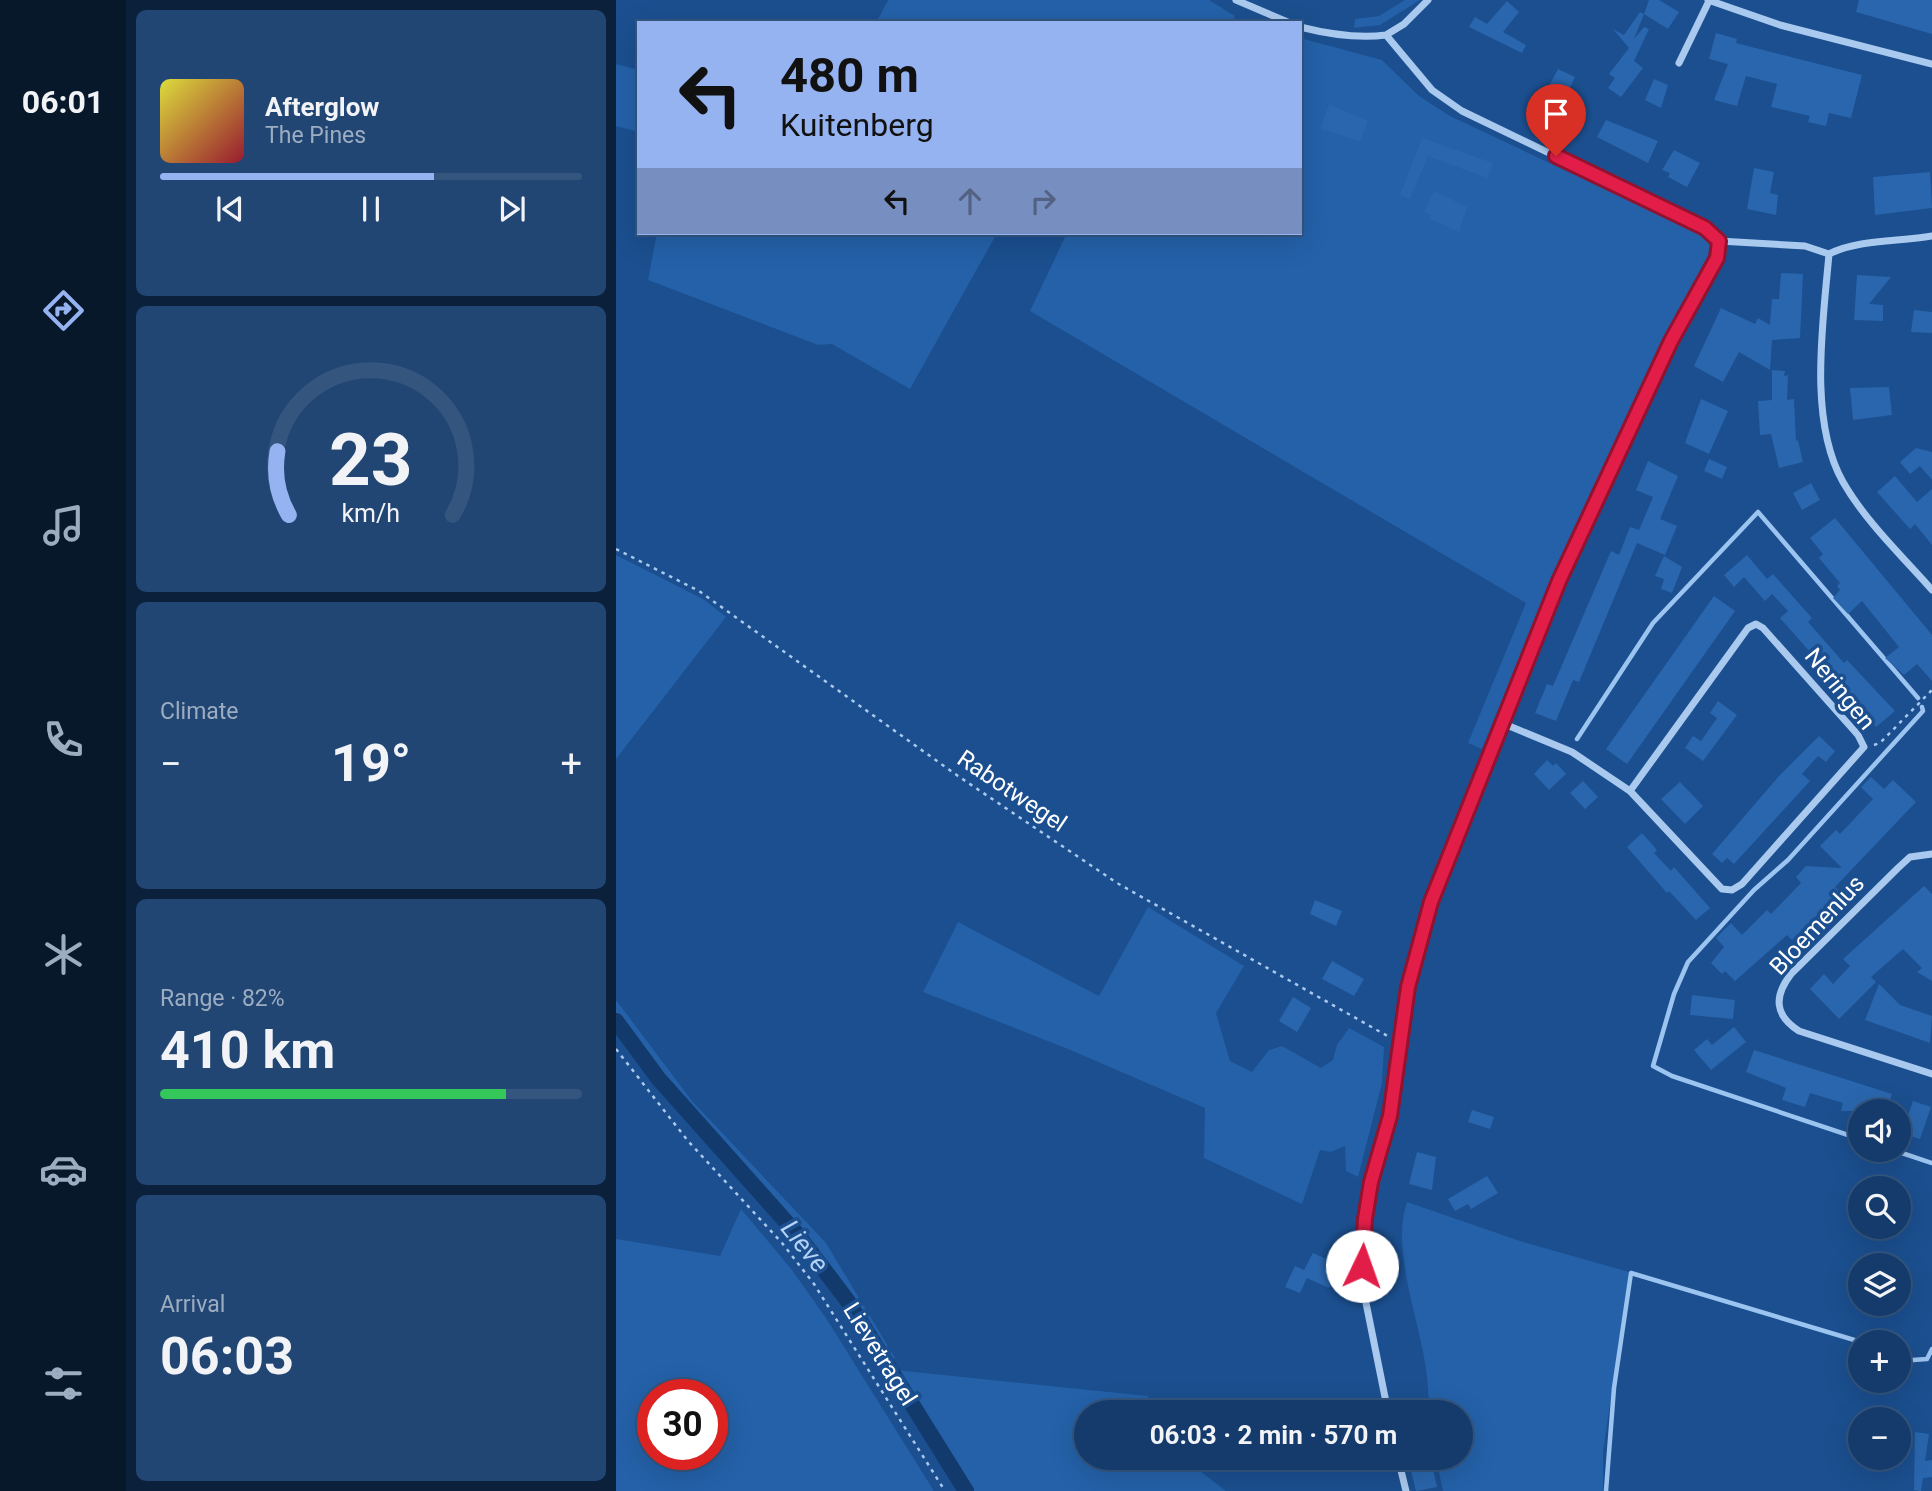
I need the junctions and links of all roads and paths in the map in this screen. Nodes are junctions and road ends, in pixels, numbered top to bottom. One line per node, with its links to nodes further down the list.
1 (1236, 0): 4 (street)
2 (1428, 0): 6 (street)
3 (1708, 0): 7 (street); 8 (street)
4 (1285, 21)
5 (1302, 27): 6 (street)
6 (1386, 35): 10 (street)
7 (1679, 64)
8 (1932, 64)
9 (1932, 236): 11 (street)
10 (1719, 241): 11 (street); 15 (street)
11 (1829, 254): 13 (street)
12 (616, 549): 19 (path, Rabotwegel)
13 (1932, 590)
14 (1932, 690): 16 (path)
15 (1502, 723): 17 (street, Neringen); 19 (street)
16 (1864, 747): 17 (street, Neringen); 17 (street, Neringen)
17 (1630, 791)
18 (1932, 853): 21 (street, Bloemenlus)
19 (1400, 1043): 22 (street)
20 (616, 1049): 24 (path, Lievetragel)
21 (1932, 1074)
22 (1385, 1400)
23 (1401, 1470): 25 (street)
24 (945, 1491)
25 (1406, 1491)

